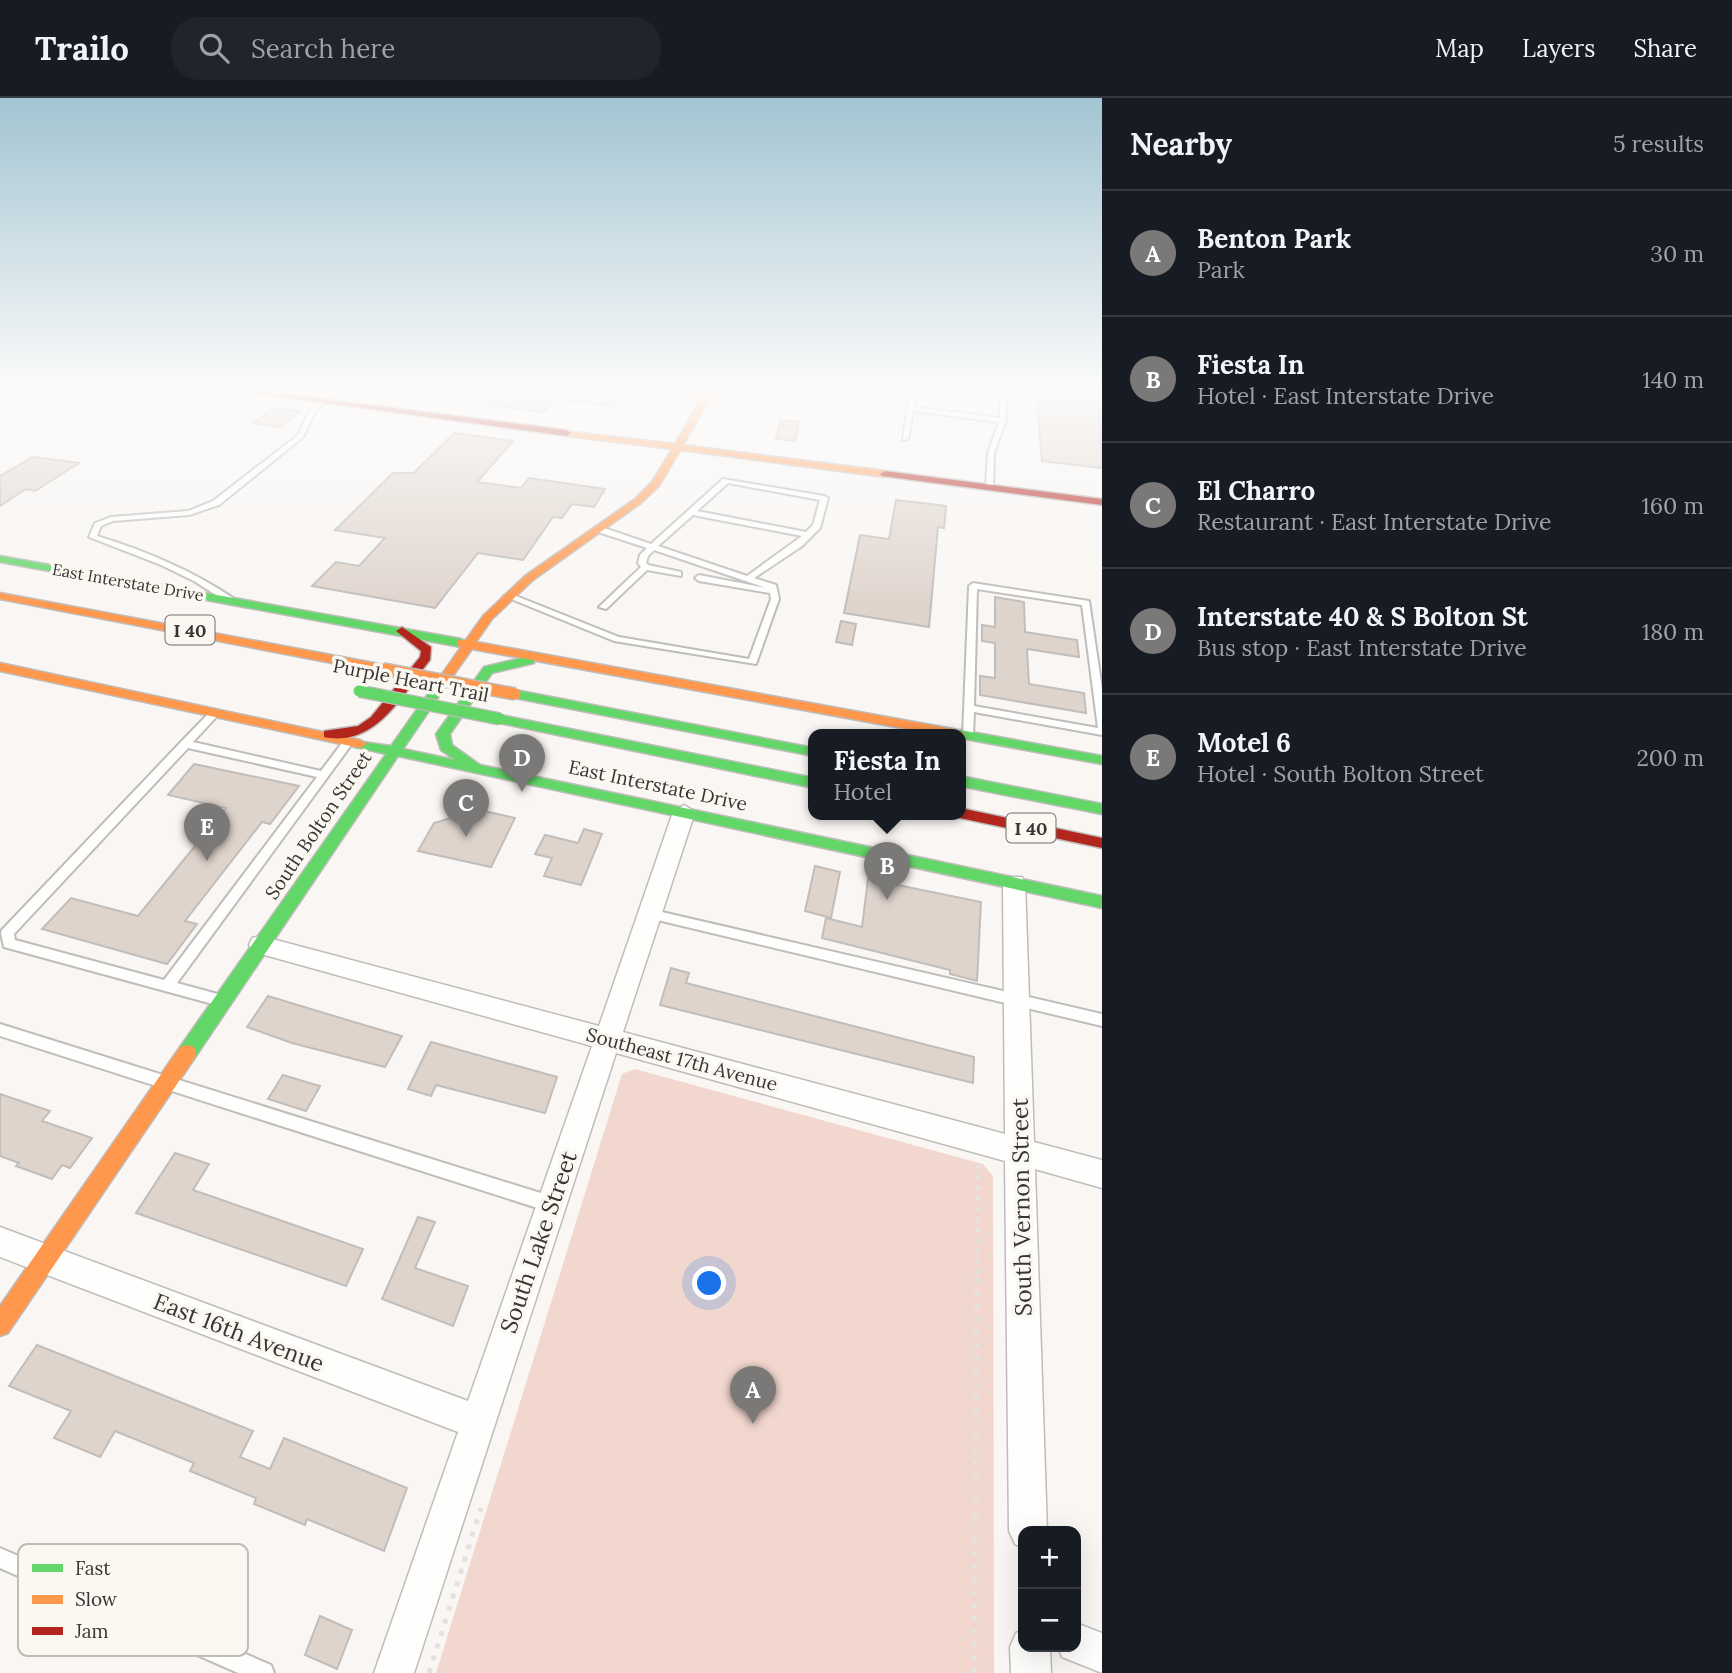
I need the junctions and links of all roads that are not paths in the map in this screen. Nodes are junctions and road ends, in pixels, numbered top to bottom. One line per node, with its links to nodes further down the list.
1 (267, 462): 19 (lane)
2 (669, 462): 8 (main road, South Bolton Street)
3 (791, 462): 5 (main road)
4 (991, 462): 5 (lane)
5 (990, 488): 6 (main road)
6 (1102, 502)
7 (692, 512): 9 (lane); 9 (lane); 10 (lane)
8 (598, 529): 10 (lane); 18 (main road, South Bolton Street)
9 (807, 536): 14 (lane)
10 (654, 546): 12 (lane); 14 (lane)
11 (0, 558): 19 (main road, East Interstate Drive)
12 (645, 567): 13 (lane); 20 (lane)
13 (678, 574)
14 (750, 577): 16 (lane)
15 (699, 578): 16 (lane)
16 (775, 592): 18 (lane)
17 (0, 596): 36 (main road, Purple Heart Trail / I 40, bridge)
18 (508, 596): 22 (main road, South Bolton Street)
19 (230, 600): 21 (main road, East Interstate Drive)
20 (603, 607)
21 (402, 631): 22 (main road, East Interstate Drive); 31 (main road)
22 (468, 643): 23 (main road, East Interstate Drive); 35 (main road, South Bolton Street)
23 (547, 658): 28 (main road, East Interstate Drive); 38 (main road)
24 (0, 667): 27 (main road, East Interstate Drive)
25 (352, 690): 40 (main road, Purple Heart Trail, bridge)
26 (969, 708): 29 (lane); 30 (lane); 30 (lane)
27 (215, 713): 31 (main road, East Interstate Drive); 34 (lane)
28 (930, 729)
29 (964, 729)
30 (1102, 729)
31 (320, 735): 33 (main road, East Interstate Drive)
32 (966, 736): 37 (main road, East Interstate Drive)
33 (349, 741): 35 (main road, East Interstate Drive); 39 (lane)
34 (186, 744): 39 (lane); 50 (lane)
35 (393, 751): 38 (main road, East Interstate Drive); 49 (main road, South Bolton Street)
36 (808, 751)
37 (1102, 760)
38 (477, 768): 43 (main road, East Interstate Drive)
39 (324, 775): 50 (lane)
40 (808, 782)
41 (966, 782): 42 (main road, I 40)
42 (1102, 809)
43 (684, 812): 46 (main road, East Interstate Drive); 48 (street, South Lake Street)
44 (966, 815): 45 (main road, I 40)
45 (1102, 842)
46 (1014, 883): 47 (main road, East Interstate Drive); 52 (street, South Vernon Street)
47 (1102, 902)
48 (649, 914): 52 (lane); 55 (street, South Lake Street)
49 (261, 945): 51 (main road, South Bolton Street); 55 (street, Southeast 17th Avenue)
50 (167, 986): 51 (lane)
51 (223, 1001): 56 (main road, South Bolton Street)
52 (1016, 1001): 53 (lane); 57 (street, South Vernon Street)
53 (1102, 1020)
54 (0, 1030): 56 (lane)
55 (607, 1039): 57 (street, Southeast 17th Avenue); 59 (street, South Lake Street)
56 (168, 1082): 59 (lane); 61 (main road, South Bolton Street)
57 (1019, 1151): 58 (street, Southeast 17th Avenue); 64 (street, South Vernon Street)
58 (1102, 1174)
59 (550, 1204): 63 (street, South Lake Street)
60 (0, 1242): 61 (street, East 16th Avenue)
61 (46, 1259): 62 (main road, South Bolton Street); 63 (street, East 16th Avenue)
62 (0, 1325)
63 (477, 1422): 72 (street, South Lake Street)
64 (1028, 1526)
65 (0, 1558): 66 (lane)
66 (18, 1566)
67 (1081, 1645): 69 (street)
68 (1030, 1652): 73 (street)
69 (1102, 1653)
70 (224, 1656): 71 (lane)
71 (263, 1673)
72 (394, 1673)
73 (1031, 1673)

